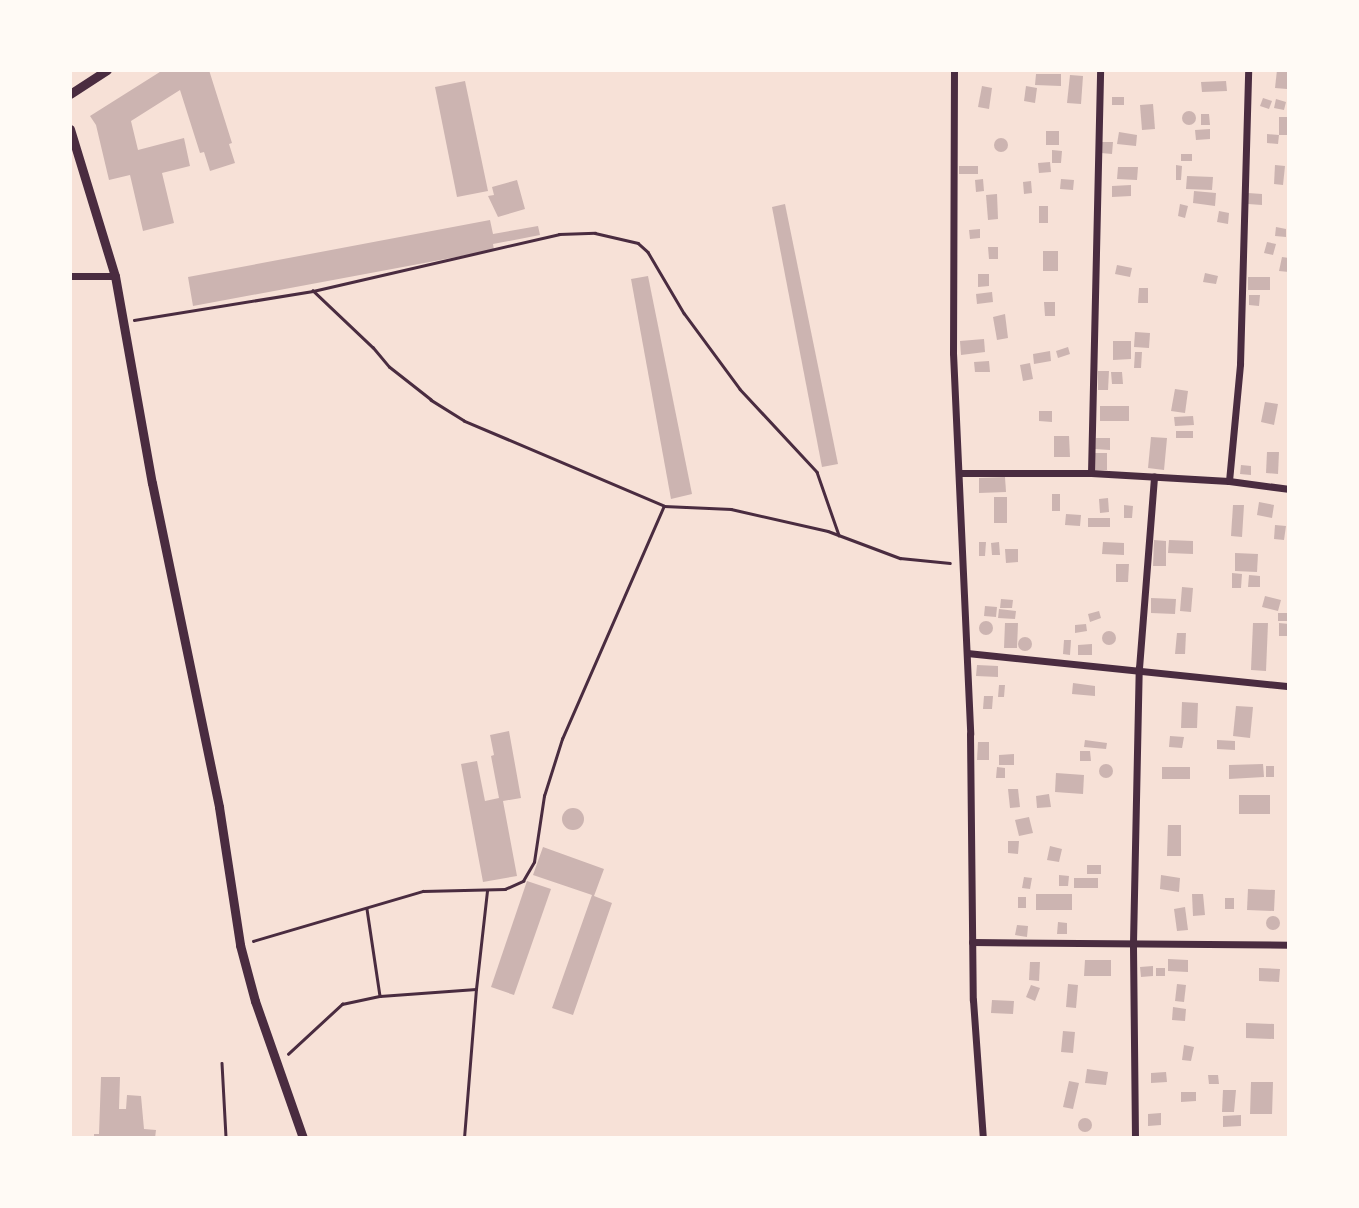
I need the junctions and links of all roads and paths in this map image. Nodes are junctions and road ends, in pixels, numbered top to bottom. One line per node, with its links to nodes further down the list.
1 (107, 70): 5 (street)
2 (954, 70): 11 (street)
3 (1100, 70): 12 (street)
4 (1248, 70): 14 (street)
5 (70, 94)
6 (70, 129): 8 (street)
7 (70, 276): 8 (street)
8 (115, 276): 10 (street)
9 (313, 291): 10 (path); 16 (path); 17 (path)
10 (124, 321): 26 (street)
11 (959, 472): 12 (street); 18 (street)
12 (1091, 473): 13 (street)
13 (1154, 477): 14 (street); 20 (street)
14 (1229, 481): 15 (street)
15 (1289, 489)
16 (663, 506): 17 (path); 22 (path)
17 (839, 535): 18 (path)
18 (962, 563): 19 (street)
19 (967, 653): 20 (street); 24 (street)
20 (1139, 668): 21 (street); 25 (street)
21 (1289, 686)
22 (487, 891): 23 (path); 28 (path)
23 (367, 909): 26 (path); 29 (path)
24 (972, 942): 25 (street); 35 (street)
25 (1133, 943): 27 (street); 36 (street)
26 (240, 944): 31 (street)
27 (1289, 945)
28 (476, 989): 29 (path); 34 (path)
29 (380, 996): 31 (path)
30 (222, 1063): 32 (path)
31 (277, 1065): 33 (street)
32 (226, 1138)
33 (303, 1138)
34 (464, 1138)
35 (982, 1138)
36 (1135, 1138)

